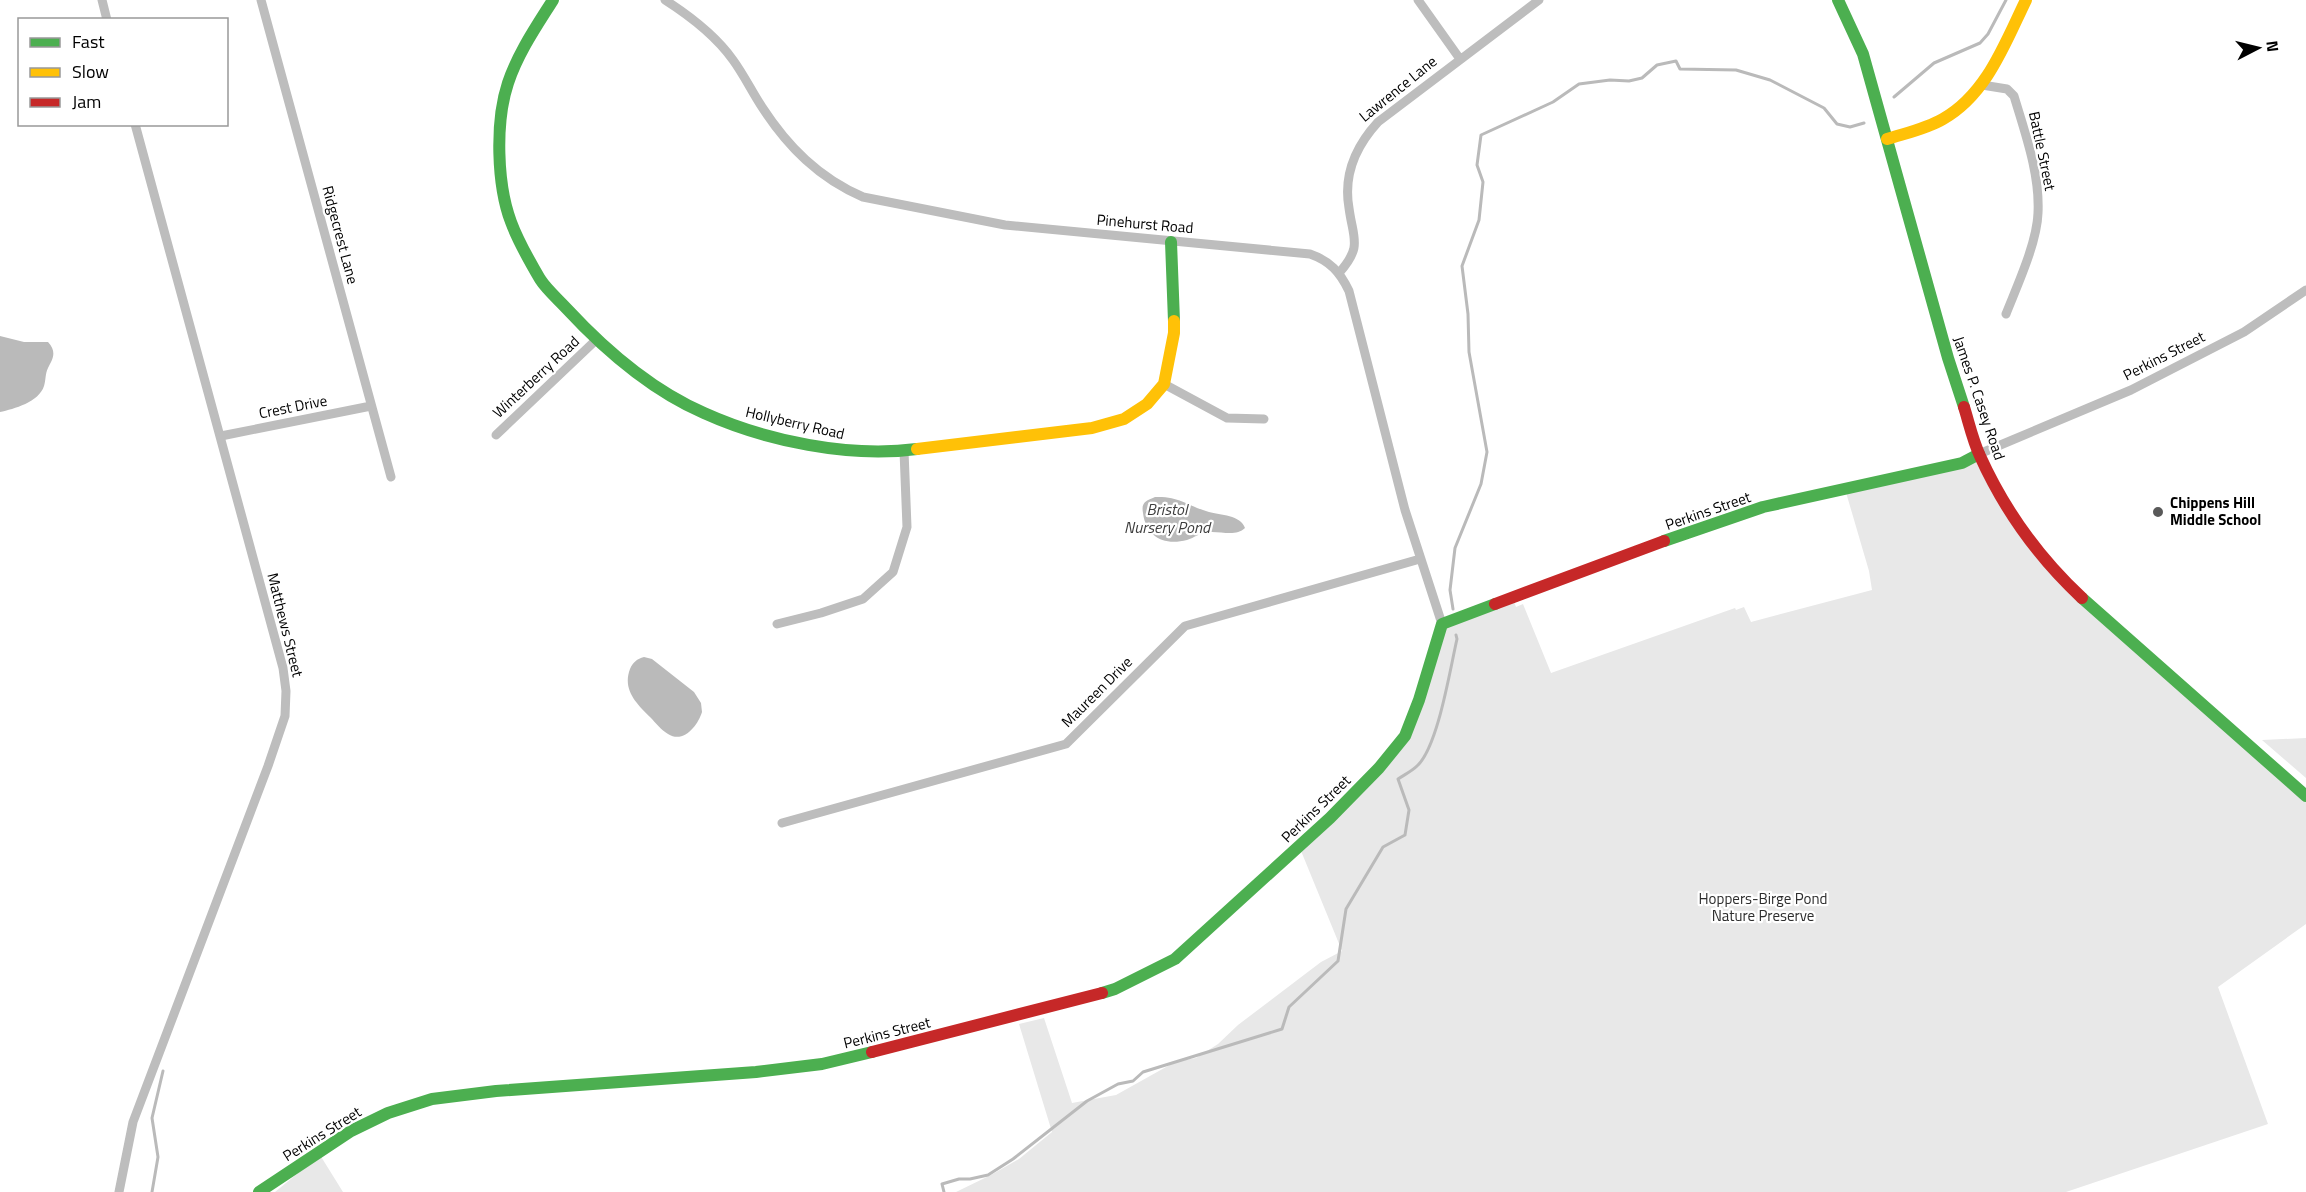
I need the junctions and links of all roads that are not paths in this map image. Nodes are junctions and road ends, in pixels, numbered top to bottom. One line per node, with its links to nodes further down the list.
1 (102, 0): 9 (street)
2 (261, 0): 20 (street, Ridgecrest Lane)
3 (553, 0): 18 (street, Hollyberry Road)
4 (665, 0): 14 (street, Pinehurst Road)
5 (1418, 0): 10 (street)
6 (1539, 0): 10 (street, Lawrence Lane)
7 (1838, 0): 13 (street, James P. Casey Road)
8 (2026, 0): 11 (street)
9 (106, 18)
10 (1460, 59): 15 (street, Lawrence Lane)
11 (1982, 85): 13 (street); 17 (street, Battle Street)
12 (136, 126): 23 (street, Matthews Street)
13 (1887, 139): 25 (street, James P. Casey Road)
14 (1171, 242): 15 (street, Pinehurst Road); 19 (street)
15 (1339, 273): 27 (street, Pinehurst Road)
16 (2306, 290): 25 (street, Perkins Street)
17 (2006, 314)
18 (596, 340): 22 (street, Winterberry Road); 24 (street, Hollyberry Road)
19 (1164, 384): 21 (street); 24 (street, Hollyberry Road)
20 (371, 406): 23 (street, Crest Drive); 26 (street, Ridgecrest Lane)
21 (1264, 419)
22 (496, 435)
23 (221, 436): 32 (street, Matthews Street)
24 (904, 451): 28 (street)
25 (1980, 454): 29 (street, Perkins Street); 30 (street, James P. Casey Road)
26 (391, 477)
27 (1420, 559): 29 (street, Pinehurst Road); 31 (street, Maureen Drive)
28 (777, 624)
29 (1442, 624): 33 (street, Perkins Street)
30 (2306, 796)
31 (782, 823)
32 (120, 1192)
33 (259, 1192)

